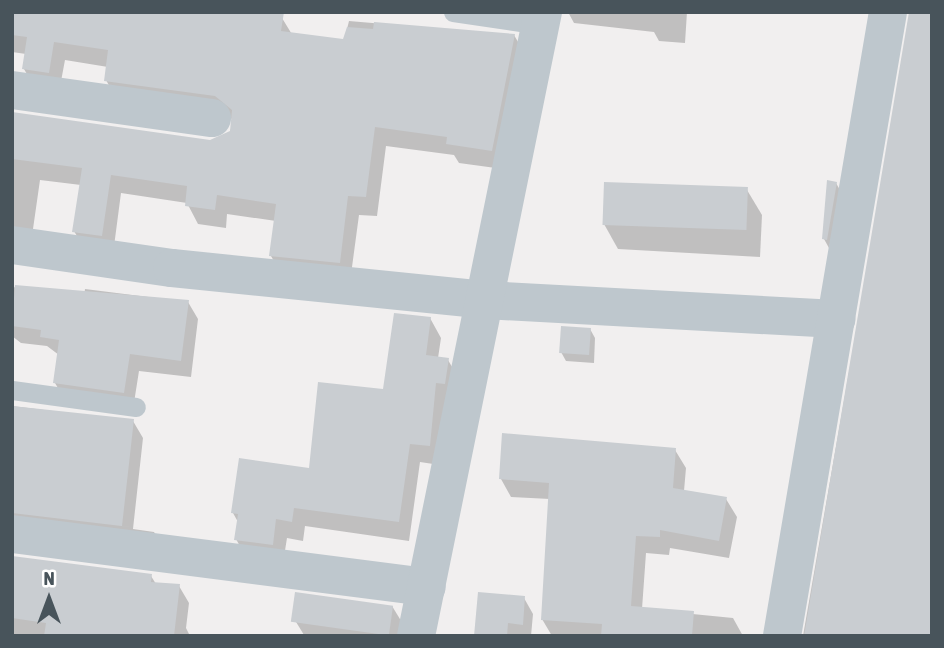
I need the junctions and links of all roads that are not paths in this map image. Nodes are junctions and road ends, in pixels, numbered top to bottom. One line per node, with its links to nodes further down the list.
1 (453, 12): 3 (lane)
2 (888, 12): 8 (street)
3 (542, 18): 7 (street)
4 (12, 90): 5 (street)
5 (212, 118)
6 (12, 245): 7 (street)
7 (485, 300): 8 (street); 12 (street)
8 (836, 319): 14 (street)
9 (12, 390): 10 (lane)
10 (136, 407)
11 (12, 534): 12 (street)
12 (428, 586): 13 (street)
13 (416, 636)
14 (782, 636)

